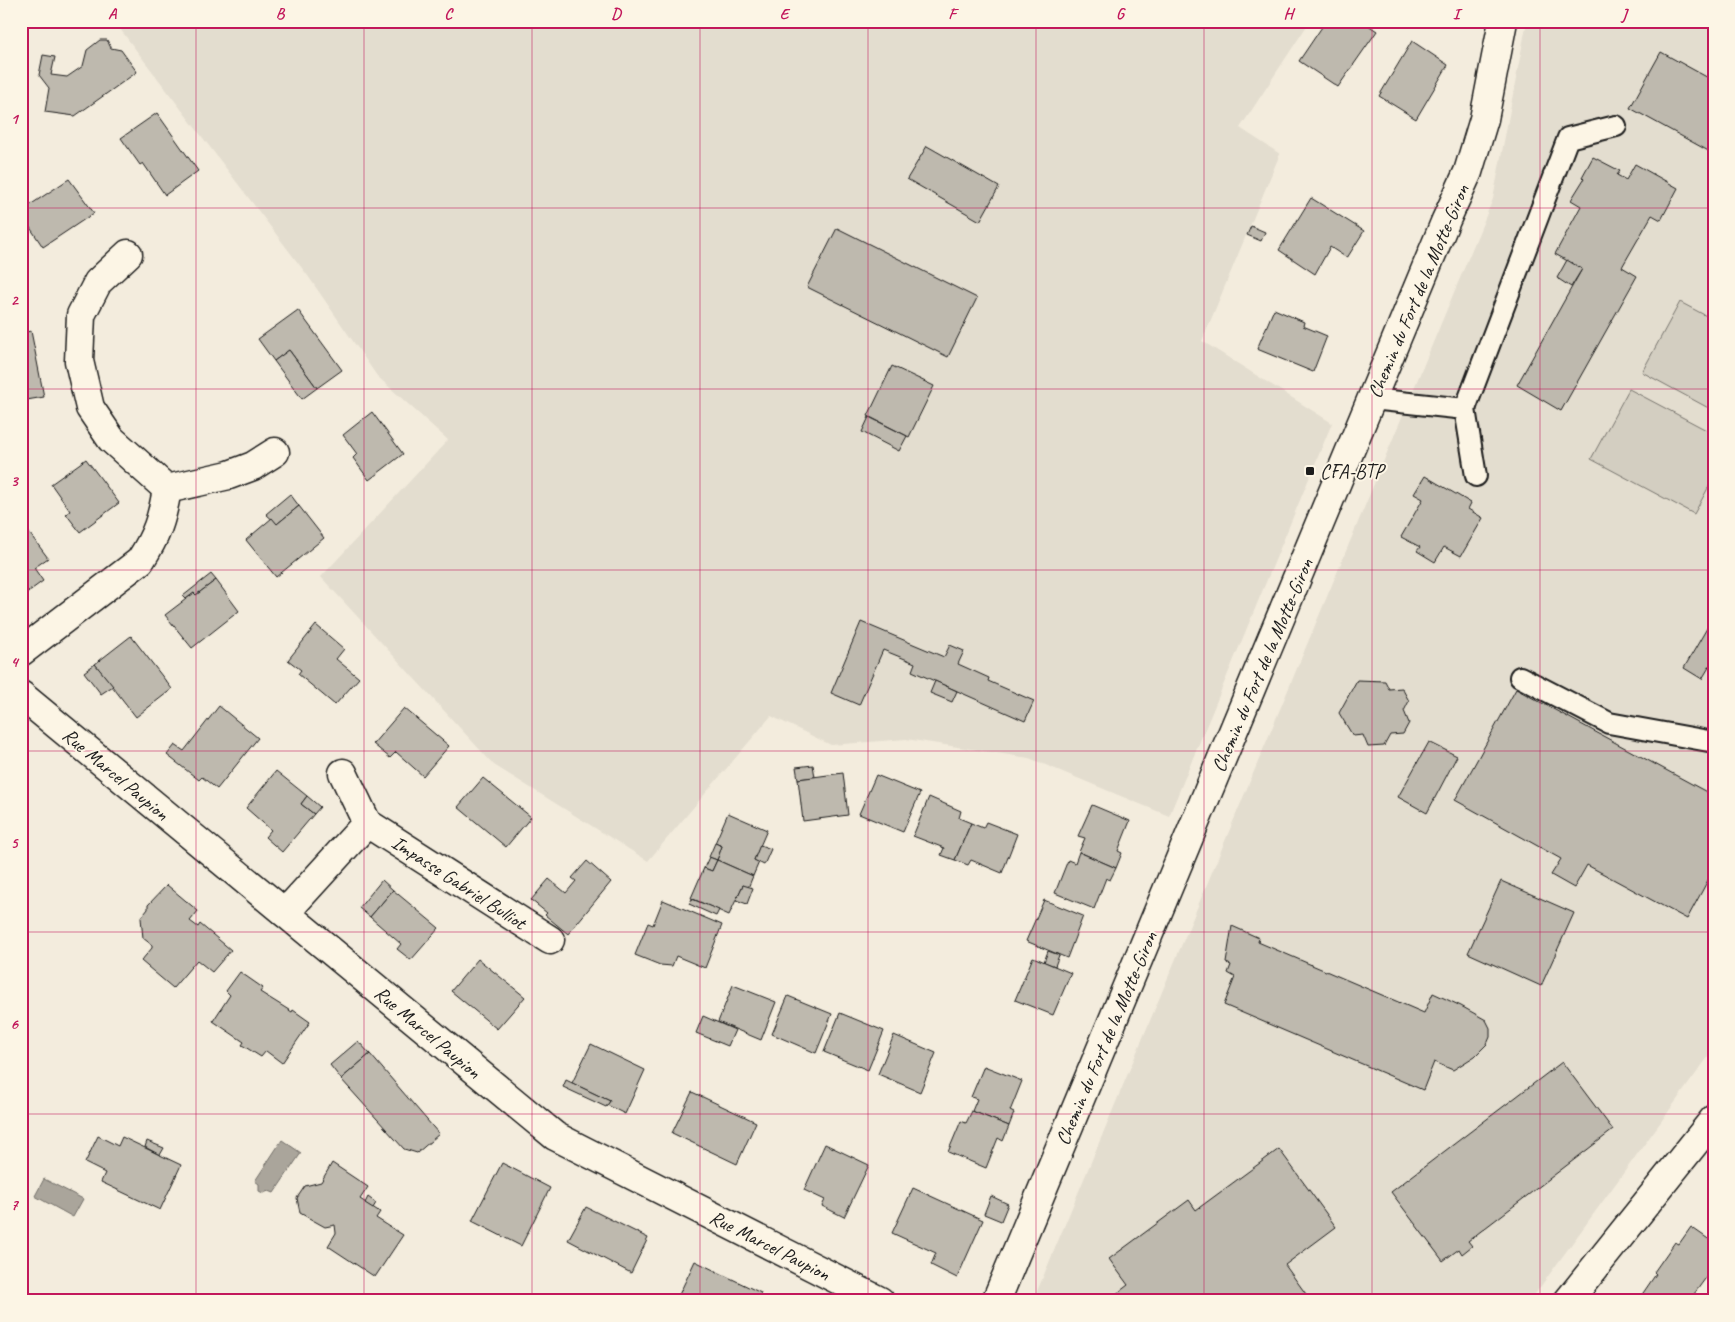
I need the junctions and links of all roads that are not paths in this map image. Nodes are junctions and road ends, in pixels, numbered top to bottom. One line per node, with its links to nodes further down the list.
1 (1503, 21): 4 (street, Chemin du Fort de la Motte-Giron)
2 (1616, 126): 5 (lane)
3 (128, 254): 8 (street)
4 (1372, 399): 5 (lane); 19 (street, Chemin du Fort de la Motte-Giron)
5 (1465, 410): 7 (lane)
6 (275, 452): 8 (street)
7 (1476, 476)
8 (167, 489): 9 (street)
9 (21, 652)
10 (1520, 678): 12 (lane)
11 (21, 695): 15 (street, Rue Marcel Paupion)
12 (1714, 742)
13 (343, 773): 14 (street)
14 (368, 823): 15 (street); 16 (street, Impasse Gabriel Bulliot)
15 (285, 913): 18 (street, Rue Marcel Paupion)
16 (550, 940)
17 (1714, 1119): 20 (street)
18 (880, 1301)
19 (996, 1301)
20 (1568, 1301)

